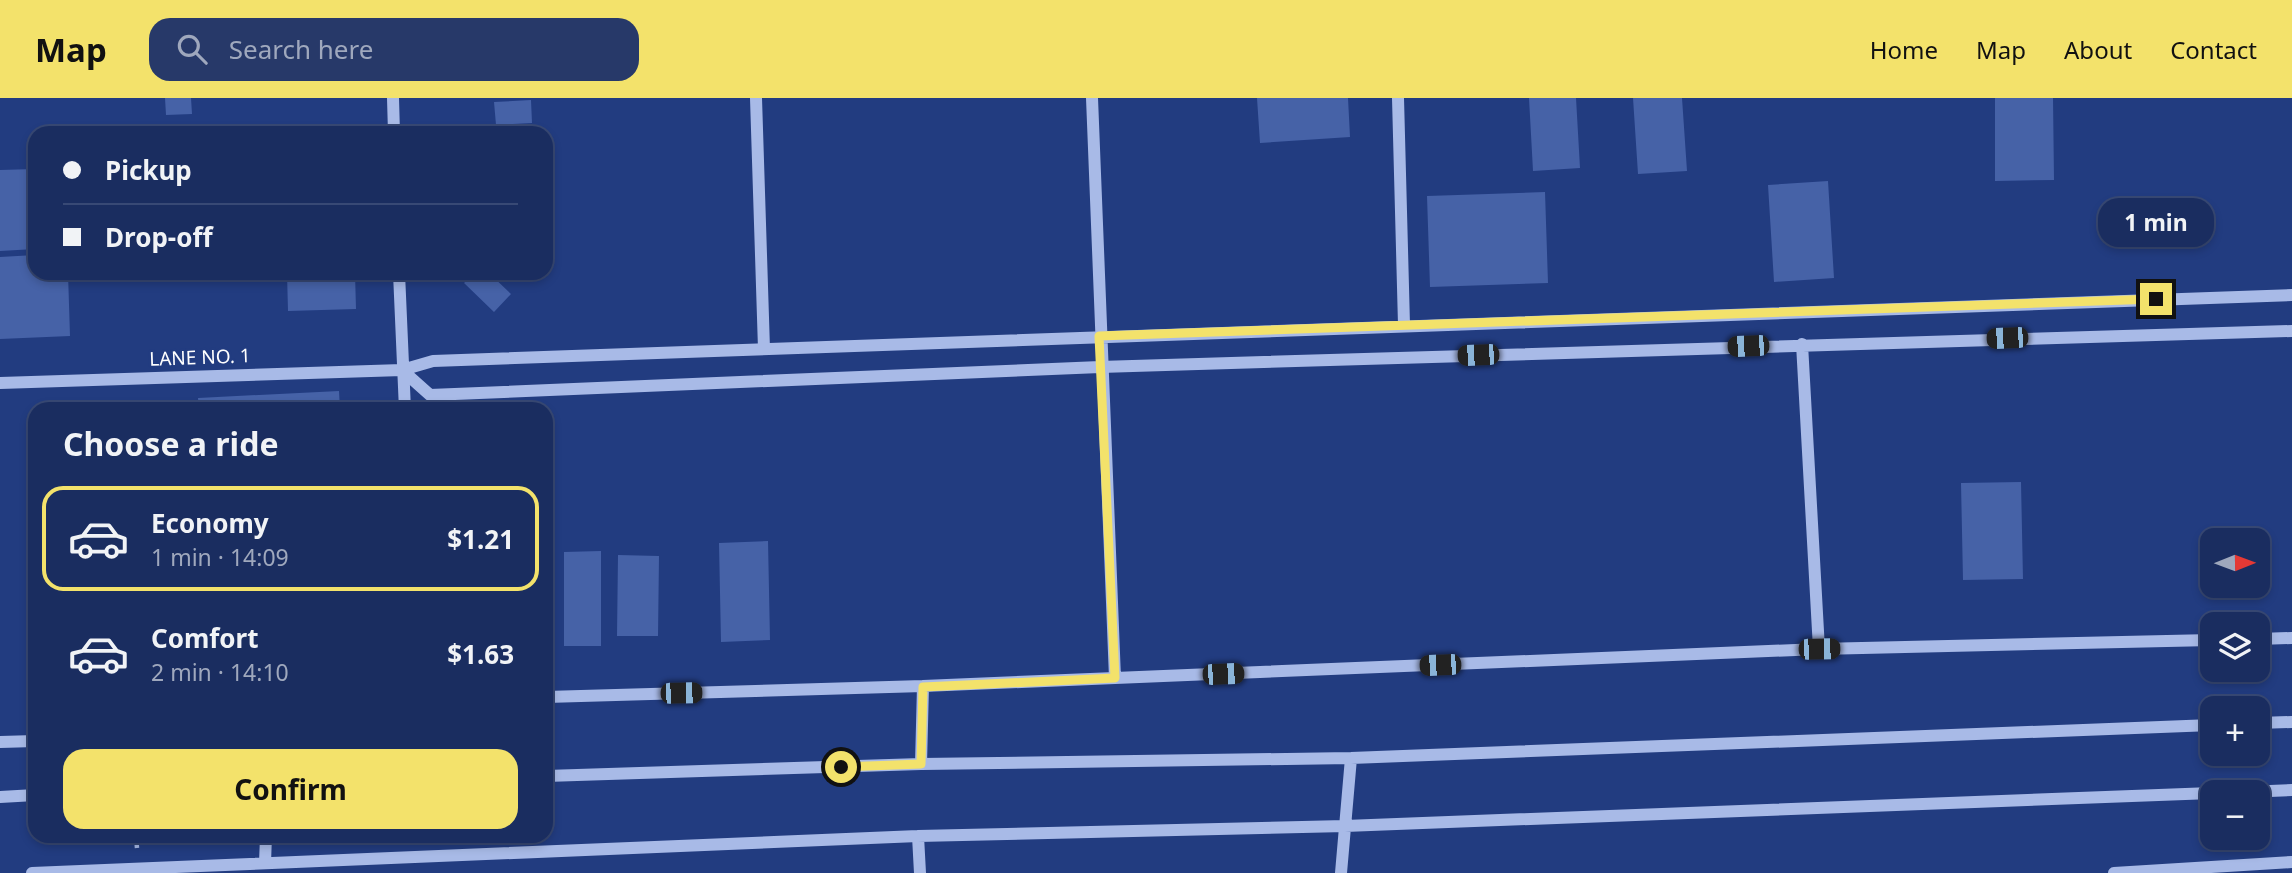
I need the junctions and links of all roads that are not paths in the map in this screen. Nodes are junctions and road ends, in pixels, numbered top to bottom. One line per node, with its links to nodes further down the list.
1 (393, 98): 5 (street)
2 (756, 98): 12 (street)
3 (1091, 98): 10 (street)
4 (1398, 98): 8 (street)
5 (394, 126)
6 (399, 280): 14 (street)
7 (2292, 295): 8 (street, LANE NO. 1)
8 (1404, 326): 10 (street, LANE NO. 1)
9 (2292, 331): 11 (street)
10 (1099, 336): 12 (street, LANE NO. 1); 13 (street)
11 (1802, 344): 13 (street); 20 (street)
12 (764, 349): 14 (street, LANE NO. 1)
13 (1100, 367): 14 (street); 21 (street)
14 (402, 370): 15 (street, LANE NO. 1); 16 (street)
15 (0, 383)
16 (404, 402)
17 (2292, 638): 18 (street)
18 (2270, 639)
19 (2200, 640): 20 (street)
20 (1819, 649): 21 (street)
21 (1115, 678): 22 (street)
22 (923, 687): 23 (street); 30 (street)
23 (553, 697)
24 (2292, 722): 25 (street)
25 (2270, 723)
26 (2200, 725): 29 (street)
27 (28, 741): 28 (street)
28 (0, 742)
29 (1351, 758): 30 (street); 37 (street)
30 (921, 764): 31 (street)
31 (553, 776)
32 (2292, 790): 33 (street)
33 (2270, 791)
34 (2200, 793): 37 (street)
35 (28, 795): 36 (street)
36 (0, 797)
37 (1345, 826): 38 (street); 44 (street)
38 (918, 836): 41 (street); 43 (street)
39 (266, 843): 41 (street)
40 (2292, 862): 45 (street)
41 (265, 863): 42 (street)
42 (32, 873)
43 (920, 873)
44 (1341, 873)
45 (2114, 873)

